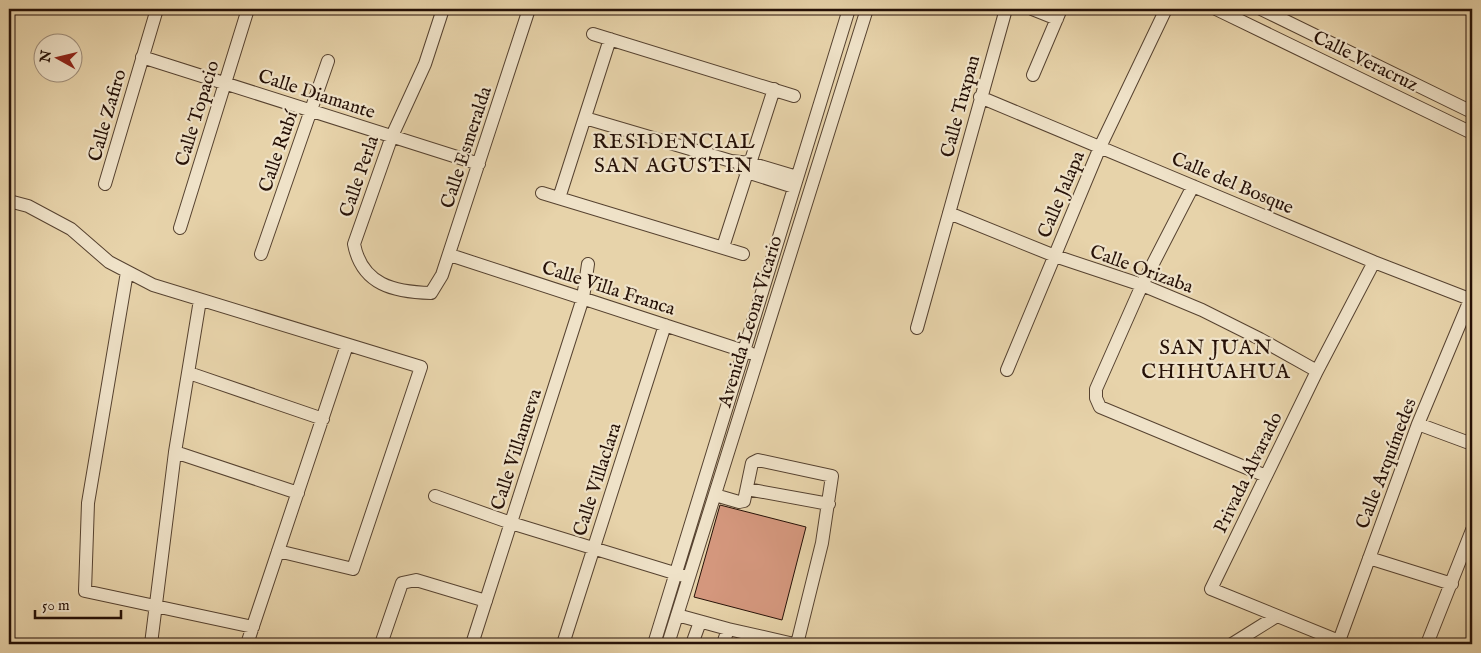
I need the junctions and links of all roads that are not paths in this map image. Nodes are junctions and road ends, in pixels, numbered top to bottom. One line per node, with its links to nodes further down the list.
1 (157, 9): 16 (street, Calle Zafiro)
2 (248, 9): 19 (street, Calle Topacio)
3 (443, 9): 27 (street, Calle Perla)
4 (529, 9): 29 (street, Calle Esmeralda)
5 (849, 9): 31 (street, Avenida Leona Vicario)
6 (866, 9): 56 (street, Avenida Leona Vicario)
7 (1006, 9): 22 (street, Calle Tuxpan)
8 (1032, 9): 12 (street)
9 (1166, 9): 28 (street, Calle Jalapa)
10 (1216, 9): 13 (street, Calle Veracruz)
11 (1260, 9): 13 (street); 24 (street, Calle Veracruz)
12 (1059, 14): 18 (street)
13 (1250, 25): 26 (street, Calle Veracruz)
14 (593, 34): 15 (street)
15 (610, 39): 20 (street); 25 (street)
16 (142, 57): 19 (street, Calle Diamante); 32 (street, Calle Zafiro)
17 (328, 61): 23 (street, Calle Rubí)
18 (1033, 75)
19 (225, 83): 23 (street, Calle Diamante); 38 (street, Calle Topacio)
20 (774, 89): 21 (street); 30 (street)
21 (794, 96)
22 (980, 97): 28 (street, Calle del Bosque); 37 (street, Calle Tuxpan)
23 (311, 110): 27 (street, Calle Diamante); 40 (street, Calle Rubí)
24 (1472, 112)
25 (585, 118): 30 (street); 35 (street)
26 (1472, 133)
27 (392, 136): 29 (street, Calle Diamante); 48 (street, Calle Perla)
28 (1100, 147): 33 (street, Calle del Bosque); 43 (street, Calle Jalapa)
29 (479, 164): 42 (street, Calle Esmeralda)
30 (748, 167): 31 (street); 39 (street)
31 (795, 182): 55 (street, Avenida Leona Vicario)
32 (105, 184)
33 (1193, 186): 44 (street, Calle del Bosque); 47 (street)
34 (542, 193): 35 (street)
35 (559, 198): 39 (street)
36 (9, 201): 46 (street)
37 (948, 213): 43 (street, Calle Orizaba); 53 (street, Calle Tuxpan)
38 (180, 228)
39 (723, 247): 41 (street)
40 (261, 254)
41 (742, 254)
42 (450, 255): 48 (street, Calle Esmeralda); 49 (street, Calle Villa Franca)
43 (1055, 256): 47 (street, Calle Orizaba); 57 (street, Calle Jalapa)
44 (1374, 262): 50 (street, Calle del Bosque); 58 (street, Privada Alvarado)
45 (588, 264): 49 (street, Calle Villanueva)
46 (127, 272): 51 (street); 78 (street)
47 (1142, 285): 58 (street, Calle Orizaba); 64 (street)
48 (431, 293)
49 (583, 298): 52 (street, Calle Villa Franca); 70 (street, Calle Villanueva)
50 (1472, 298): 61 (street, Calle Arquímedes)
51 (200, 300): 54 (street); 59 (street)
52 (664, 325): 55 (street, Calle Villa Franca); 72 (street, Calle Villaclara)
53 (917, 328)
54 (348, 345): 60 (street); 73 (street)
55 (744, 351): 56 (street, Calle Villa Franca); 75 (street, Avenida Leona Vicario)
56 (757, 355): 67 (street, Avenida Leona Vicario)
57 (1007, 370)
58 (1317, 371): 64 (street, Privada Alvarado)
59 (188, 373): 60 (street); 63 (street)
60 (323, 419): 66 (street)
61 (1418, 424): 62 (street); 74 (street, Calle Arquímedes)
62 (1472, 444)
63 (175, 452): 66 (street); 78 (street)
64 (1266, 476): 80 (street, Privada Alvarado)
65 (747, 489): 67 (street); 69 (street); 69 (street)
66 (298, 492): 73 (street)
67 (715, 495): 75 (street, Avenida Leona Vicario)
68 (435, 496): 70 (street)
69 (829, 504): 93 (street)
70 (511, 523): 72 (street); 77 (street, Calle Villanueva)
71 (1472, 530): 76 (street)
72 (593, 548): 75 (street); 88 (street, Calle Villaclara)
73 (278, 551): 82 (street)
74 (1369, 558): 76 (street); 80 (street, Calle Arquímedes)
75 (683, 576): 79 (street, Avenida Leona Vicario); 89 (street, Avenida Leona Vicario)
76 (1452, 584): 95 (street)
77 (486, 601): 86 (street); 87 (street, Calle Villanueva)
78 (156, 607): 82 (street); 84 (street)
79 (678, 615): 81 (street); 90 (street, Avenida Leona Vicario)
80 (1277, 616): 94 (street)
81 (700, 622): 83 (street); 91 (street)
82 (253, 627): 85 (street)
83 (728, 629): 92 (street); 93 (street)
84 (151, 644)
85 (247, 644)
86 (381, 644)
87 (472, 644)
88 (563, 644)
89 (654, 644)
90 (668, 644)
91 (692, 644)
92 (723, 644)
93 (796, 644)
94 (1232, 644)
95 (1427, 644)

